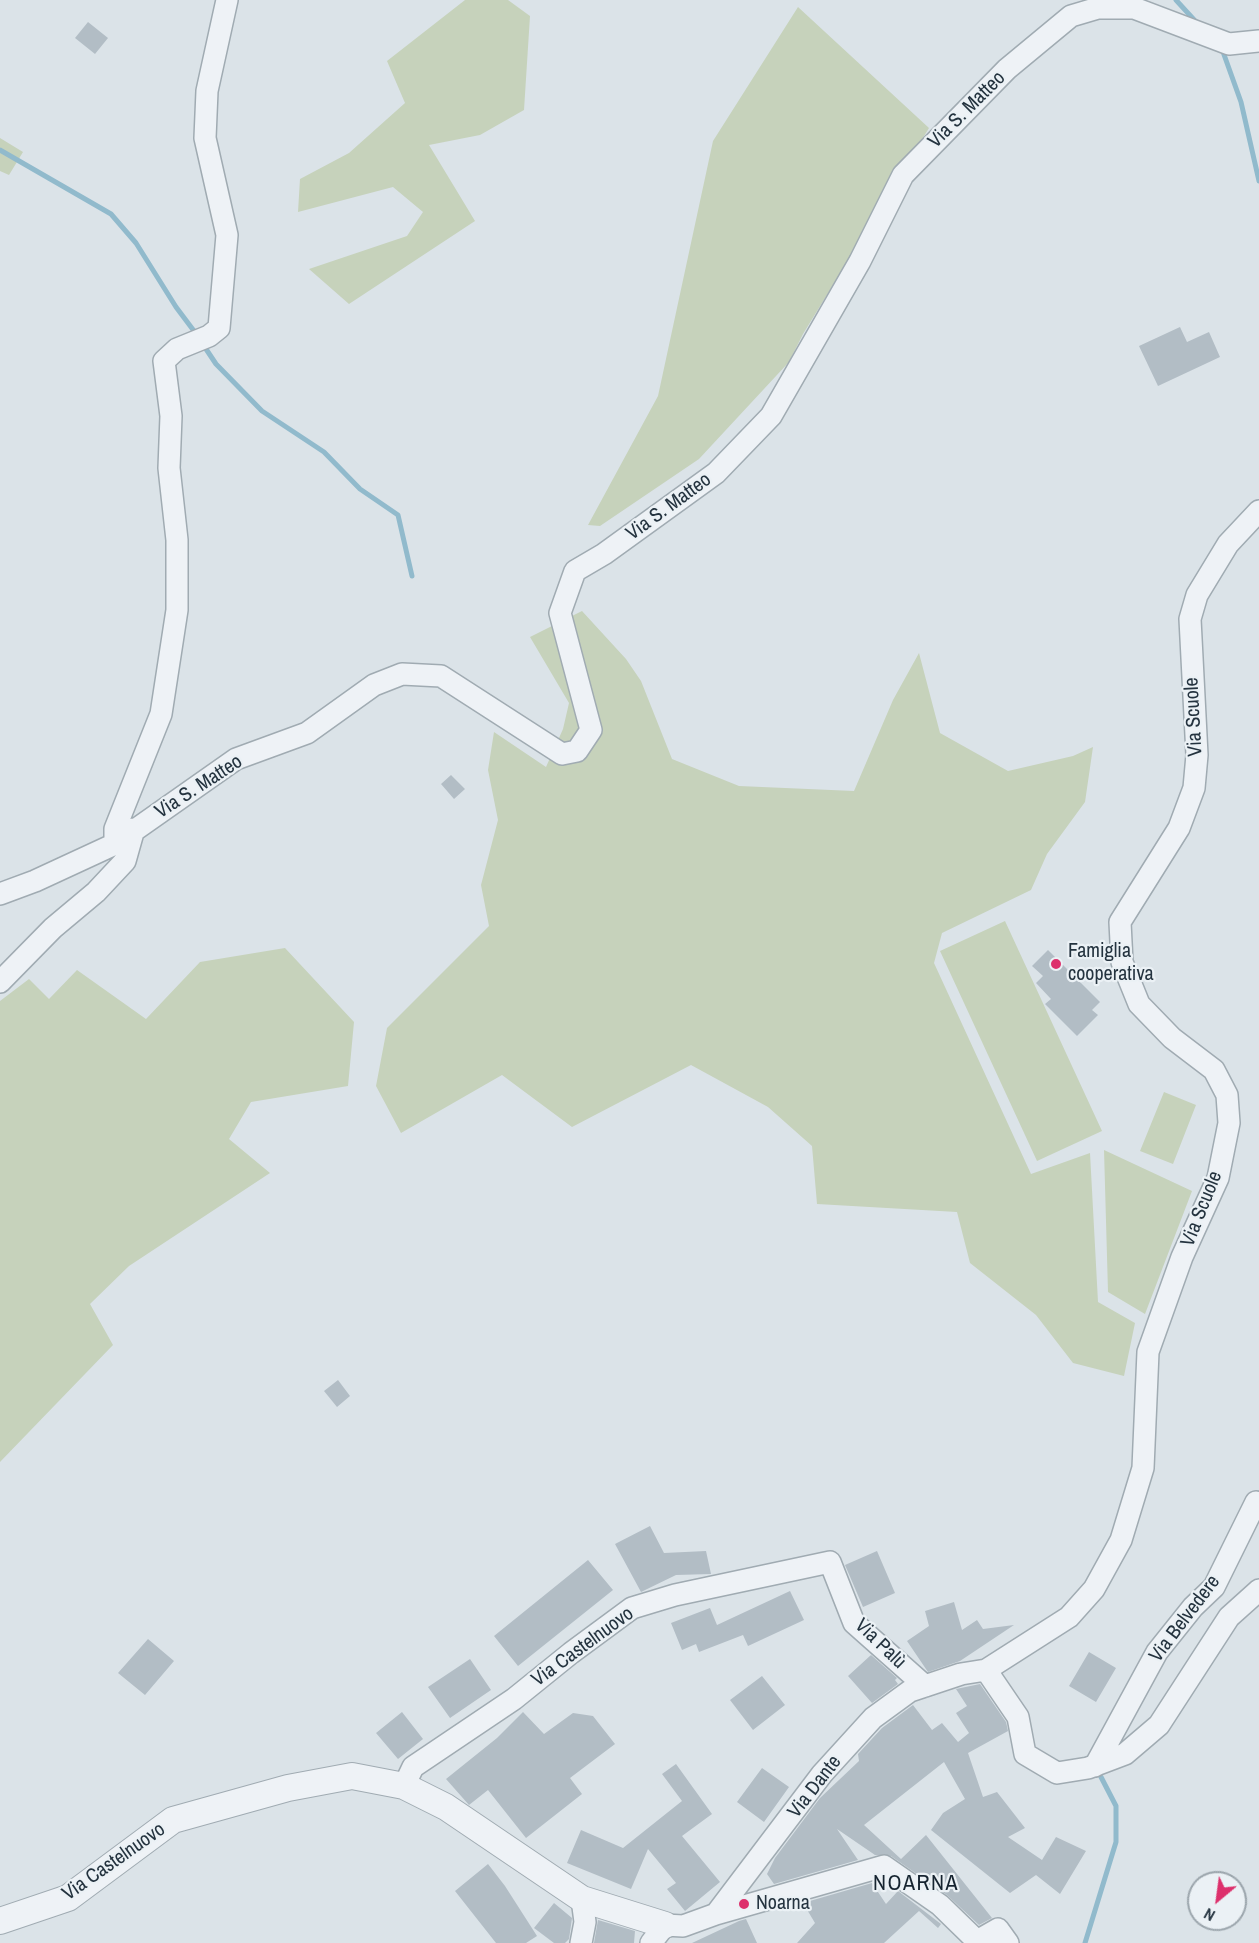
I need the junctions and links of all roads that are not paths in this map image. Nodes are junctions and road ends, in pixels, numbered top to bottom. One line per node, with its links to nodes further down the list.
1 (227, 0): 5 (street)
2 (1259, 41): 4 (street, Via S. Matteo)
3 (1259, 511): 11 (street, Via Scuole)
4 (134, 829): 5 (street, Via S. Matteo); 7 (street)
5 (116, 844): 6 (street, Via S. Matteo)
6 (0, 894)
7 (0, 982)
8 (1256, 1502): 13 (street, Via Belvedere)
9 (830, 1563): 12 (street, Via Palù); 14 (street, Via Castelnuovo)
10 (1259, 1590): 13 (street, Via Belvedere)
11 (986, 1670): 12 (street, Via Dante); 13 (street, Via Belvedere)
12 (925, 1686): 16 (street, Via Dante)
13 (1095, 1766)
14 (404, 1786): 15 (street, Via Castelnuovo); 17 (street, Via Castelnuovo)
15 (582, 1899): 18 (street, Via Castelnuovo); 20 (street)
16 (716, 1914): 18 (street); 19 (street)
17 (0, 1921)
18 (658, 1934)
19 (976, 1942): 21 (street)
20 (581, 1943)
21 (1008, 1943)

